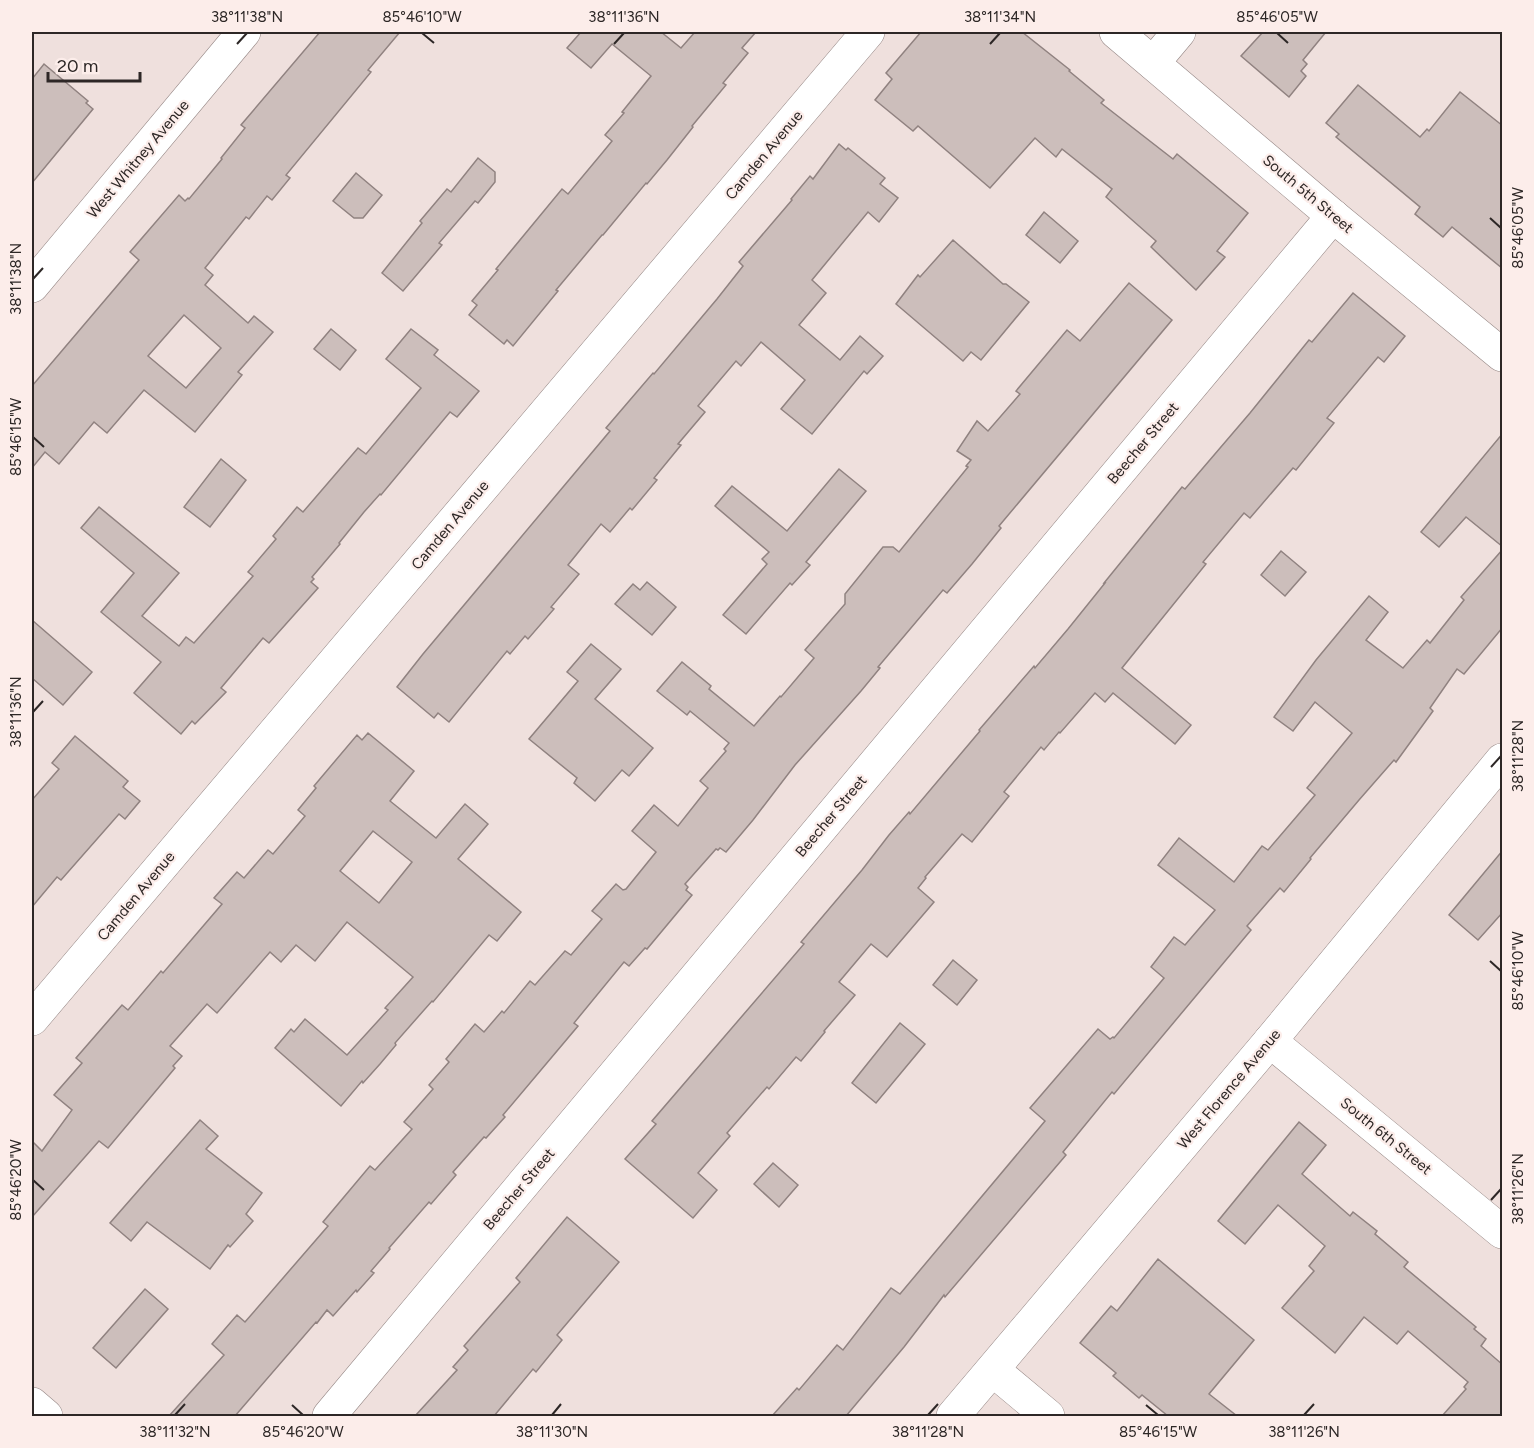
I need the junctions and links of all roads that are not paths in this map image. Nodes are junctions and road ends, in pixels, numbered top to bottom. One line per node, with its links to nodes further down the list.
1 (244, 32): 7 (street, West Whitney Avenue)
2 (868, 32): 10 (street, Camden Avenue)
3 (1116, 32): 5 (street, South 5th Street)
4 (1179, 32): 5 (street)
5 (1153, 63): 6 (street, South 5th Street)
6 (1333, 216): 8 (street, South 5th Street); 16 (street, Beecher Street)
7 (32, 286)
8 (1503, 355)
9 (1503, 760): 11 (street, West Florence Avenue)
10 (32, 1019)
11 (1270, 1041): 12 (street, South 6th Street); 13 (street, West Florence Avenue)
12 (1503, 1232)
13 (993, 1370): 17 (street, West Florence Avenue); 18 (street)
14 (32, 1404): 15 (street)
15 (46, 1416)
16 (329, 1416)
17 (953, 1416)
18 (1047, 1416)

